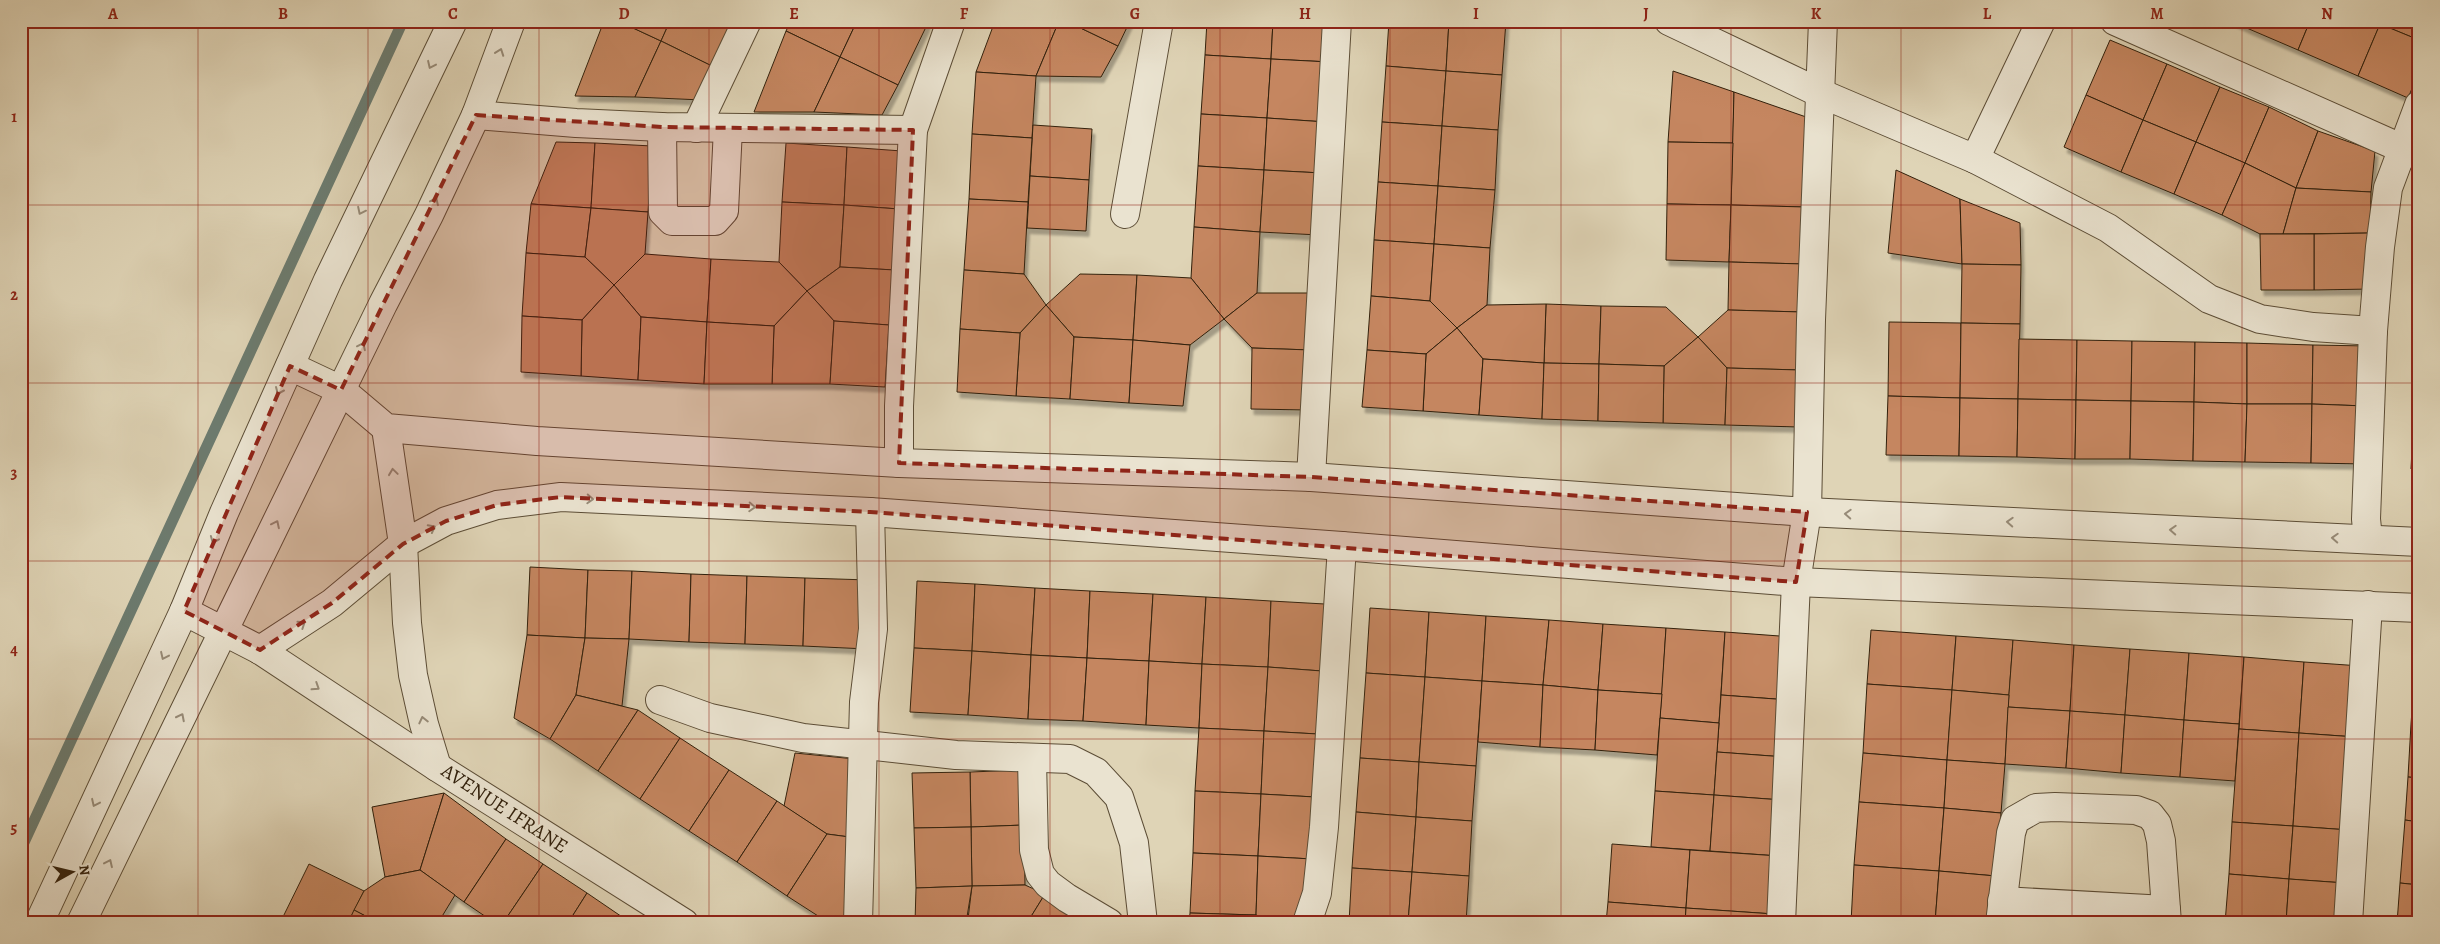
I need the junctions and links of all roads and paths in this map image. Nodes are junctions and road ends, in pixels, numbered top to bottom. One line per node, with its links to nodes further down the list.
1 (453, 21): 22 (street, one-way to 22)
2 (511, 21): 13 (street, one-way to 2)
3 (747, 21): 15 (street)
4 (951, 21): 17 (street)
5 (1158, 21): 20 (street)
6 (1336, 21): 26 (street)
7 (1669, 21): 11 (street)
8 (1823, 21): 11 (street)
9 (2041, 21): 19 (street)
10 (2115, 21): 18 (street)
11 (1820, 93): 19 (street); 28 (street)
12 (2419, 105): 18 (street)
13 (476, 115): 14 (street); 23 (street, one-way to 13)
14 (662, 127): 15 (street); 16 (street)
15 (696, 128): 16 (street)
16 (728, 128): 17 (street)
17 (913, 130): 25 (street)
18 (2411, 152): 21 (street)
19 (1975, 159): 21 (street)
20 (1125, 214)
21 (2373, 331): 29 (street)
22 (290, 366): 23 (street); 36 (street, one-way to 36)
23 (341, 390): 24 (street); 37 (street, one-way to 23)
24 (386, 428): 25 (street); 31 (street, AVENUE IFRANE, one-way to 24)
25 (899, 463): 26 (street)
26 (1311, 477): 28 (street)
27 (870, 512): 31 (street, one-way to 27); 32 (street); 40 (street)
28 (1807, 512): 29 (street, one-way to 28); 33 (street)
29 (2368, 539): 30 (street)
30 (2419, 542)
31 (403, 544): 38 (street, one-way to 31); 42 (street, AVENUE IFRANE, one-way to 31)
32 (1342, 546): 33 (street); 51 (street)
33 (1796, 582): 34 (street); 52 (street)
34 (2368, 605): 35 (street); 53 (street)
35 (2419, 608)
36 (184, 611): 37 (street); 46 (street, one-way to 46)
37 (224, 632): 38 (street); 47 (street, one-way to 37)
38 (260, 650): 42 (street, one-way to 42)
39 (660, 700): 40 (street)
40 (863, 746): 41 (street); 48 (street)
41 (1032, 759): 49 (street); 50 (street)
42 (437, 767): 45 (street, AVENUE IFRANE)
43 (2001, 912): 44 (street); 44 (street)
44 (2167, 916)
45 (673, 920)
46 (39, 923)
47 (81, 923)
48 (858, 923)
49 (1109, 923)
50 (1143, 923)
51 (1307, 923)
52 (1781, 923)
53 (2348, 923)

